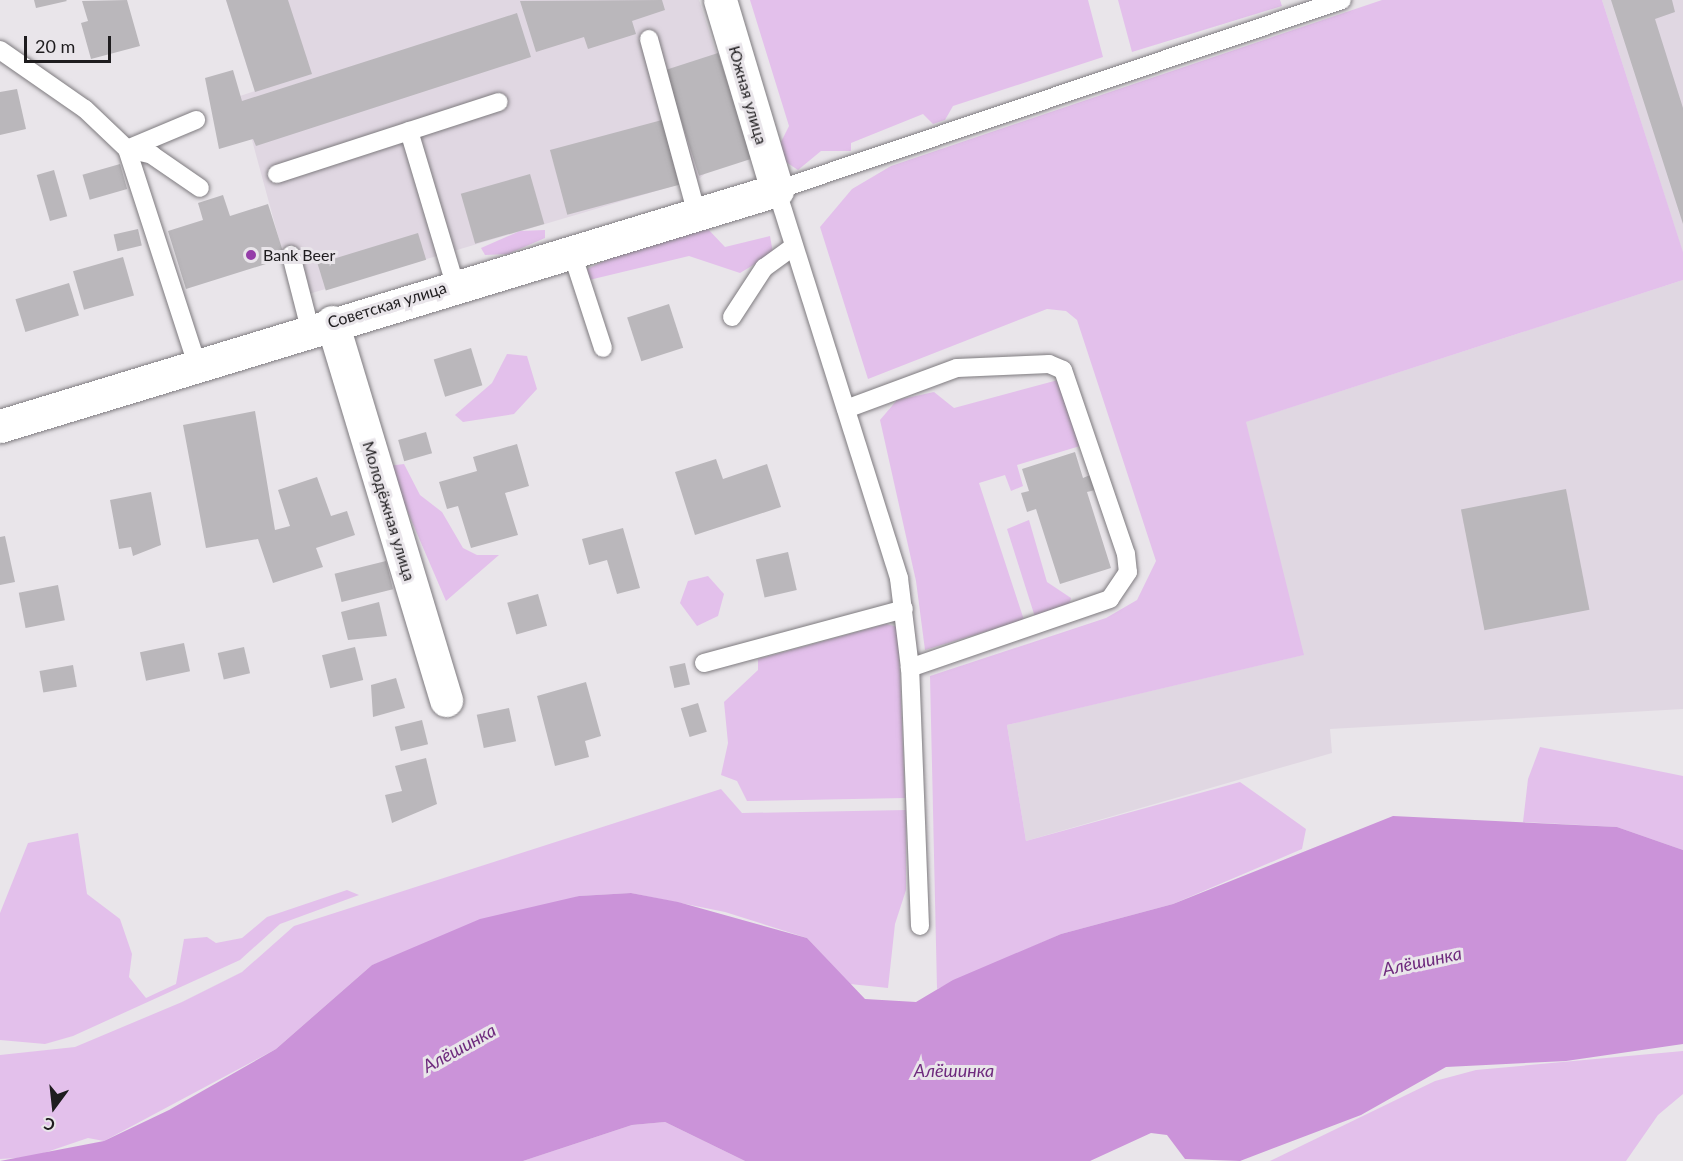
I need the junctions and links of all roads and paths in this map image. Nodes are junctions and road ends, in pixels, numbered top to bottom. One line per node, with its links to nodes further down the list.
1 (720, 0): 11 (street, Южная улица)
2 (1342, 0): 11 (lane)
3 (649, 39): 12 (lane)
4 (0, 50): 8 (lane)
5 (499, 102): 7 (lane)
6 (196, 120): 8 (lane)
7 (409, 130): 9 (lane); 16 (lane)
8 (128, 149): 10 (lane); 20 (lane)
9 (277, 174)
10 (200, 188)
11 (777, 190): 12 (street, Советская улица); 13 (lane)
12 (697, 214): 14 (street, Советская улица)
13 (794, 246): 17 (lane); 21 (lane)
14 (571, 250): 16 (street, Советская улица); 19 (lane)
15 (291, 255): 18 (lane)
16 (454, 284): 18 (street, Советская улица)
17 (732, 317)
18 (321, 326): 20 (street, Советская улица); 26 (street, Молодёжная улица)
19 (603, 348)
20 (197, 365): 22 (street, Советская улица)
21 (846, 409): 23 (lane); 25 (lane)
22 (0, 426)
23 (904, 609): 24 (lane); 25 (lane)
24 (704, 663)
25 (910, 668): 27 (lane)
26 (446, 700)
27 (920, 926)

